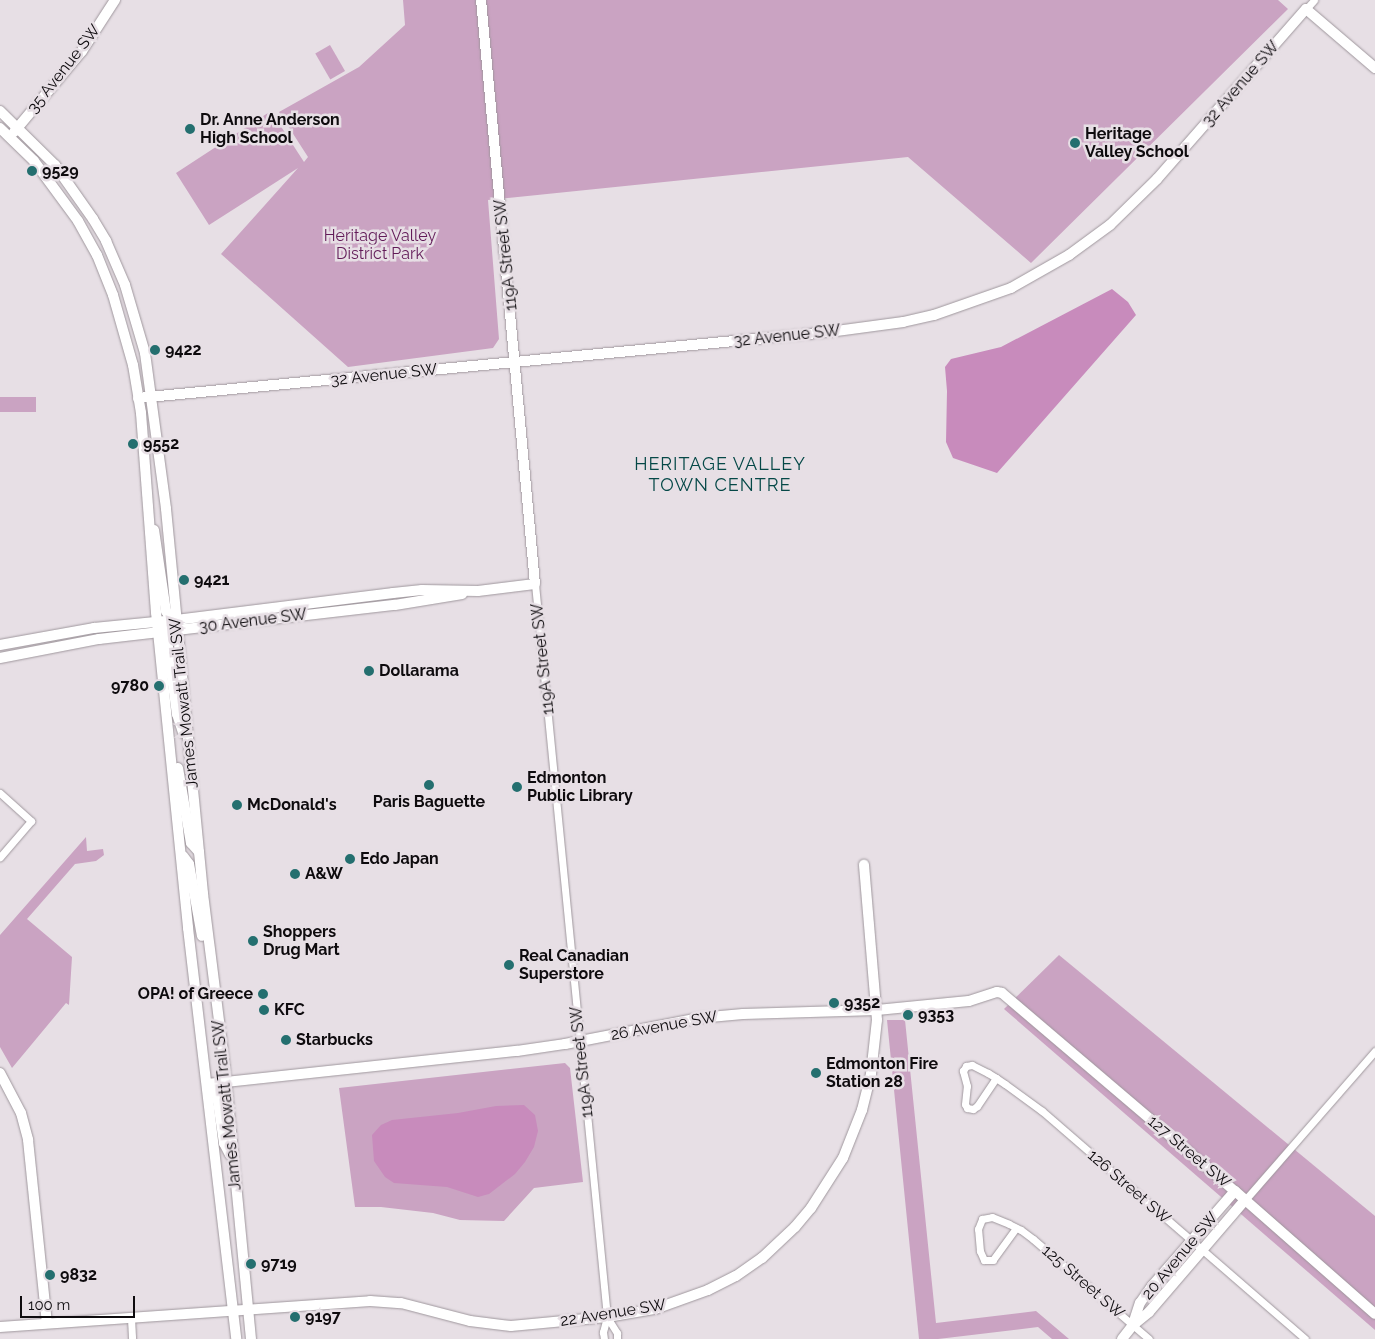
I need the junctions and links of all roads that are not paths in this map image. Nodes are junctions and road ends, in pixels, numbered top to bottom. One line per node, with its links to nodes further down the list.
1 (115, 0): 7 (street, 35 Avenue SW)
2 (481, 0): 10 (street, 119A Street SW)
3 (1314, 0): 4 (street, 32 Avenue SW)
4 (1306, 9): 5 (street); 10 (street, 32 Avenue SW)
5 (1375, 68)
6 (0, 111): 7 (street, James Mowatt Trail SW)
7 (18, 127): 9 (street, 35 Avenue SW); 11 (street, James Mowatt Trail SW)
8 (0, 128): 9 (street, James Mowatt Trail SW)
9 (10, 137): 12 (street, James Mowatt Trail SW)
10 (516, 362): 11 (street, 32 Avenue SW); 14 (street, 119A Street SW)
11 (152, 397): 12 (street, 32 Avenue SW); 15 (street, James Mowatt Trail SW)
12 (138, 398): 13 (street, James Mowatt Trail SW)
13 (147, 511): 15 (street); 16 (street, James Mowatt Trail SW)
14 (535, 584): 15 (street, 30 Avenue SW); 29 (street, 119A Street SW)
15 (175, 624): 16 (street, 30 Avenue SW); 20 (street, James Mowatt Trail SW)
16 (160, 629): 17 (street, 30 Avenue SW); 18 (street, 30 Avenue SW); 19 (street, James Mowatt Trail SW); 20 (street)
17 (0, 645)
18 (0, 658)
19 (166, 719): 22 (street); 23 (street, James Mowatt Trail SW)
20 (190, 757): 22 (street, James Mowatt Trail SW)
21 (0, 792): 24 (street)
22 (199, 852): 26 (street, James Mowatt Trail SW)
23 (180, 854): 26 (street); 34 (street, James Mowatt Trail SW)
24 (0, 857)
25 (864, 865): 28 (street, 22 Avenue SW)
26 (213, 979): 33 (street, James Mowatt Trail SW)
27 (1002, 993): 28 (street, 26 Avenue SW); 36 (street, 127 Street SW)
28 (877, 1010): 29 (street, 26 Avenue SW); 44 (street, 22 Avenue SW)
29 (580, 1041): 33 (street, 26 Avenue SW); 44 (street, 119A Street SW)
30 (1375, 1051): 37 (street)
31 (0, 1073): 46 (street)
32 (996, 1078): 32 (street, 126 Street SW); 39 (street, 126 Street SW)
33 (226, 1082): 34 (street, 26 Avenue SW); 35 (street, James Mowatt Trail SW)
34 (207, 1084): 35 (street); 42 (street, James Mowatt Trail SW)
35 (234, 1165): 41 (street, James Mowatt Trail SW)
36 (1235, 1191): 37 (street, 127 Street SW); 39 (street, 20 Avenue SW)
37 (1245, 1200): 40 (street, 20 Avenue SW); 43 (street, 127 Street SW)
38 (1016, 1228): 38 (street, 125 Street SW); 47 (street, 125 Street SW)
39 (1192, 1241): 40 (street, 126 Street SW); 47 (street, 20 Avenue SW)
40 (1202, 1250): 47 (street, 20 Avenue SW); 56 (street, 126 Street SW)
41 (248, 1309): 42 (street, 22 Avenue SW); 44 (street, 22 Avenue SW); 51 (street, James Mowatt Trail SW)
42 (234, 1310): 45 (street, 22 Avenue SW); 50 (street, James Mowatt Trail SW)
43 (1375, 1314)
44 (607, 1317): 52 (street, 119A Street SW); 53 (street, 119A Street SW)
45 (131, 1318): 46 (street, 22 Avenue SW); 49 (street)
46 (47, 1323): 48 (street, 22 Avenue SW)
47 (1133, 1325): 54 (street, 20 Avenue SW); 55 (street, 125 Street SW)
48 (0, 1328)
49 (132, 1339)
50 (236, 1339)
51 (251, 1339)
52 (604, 1339)
53 (617, 1339)
54 (1122, 1339)
55 (1149, 1339)
56 (1305, 1339)

